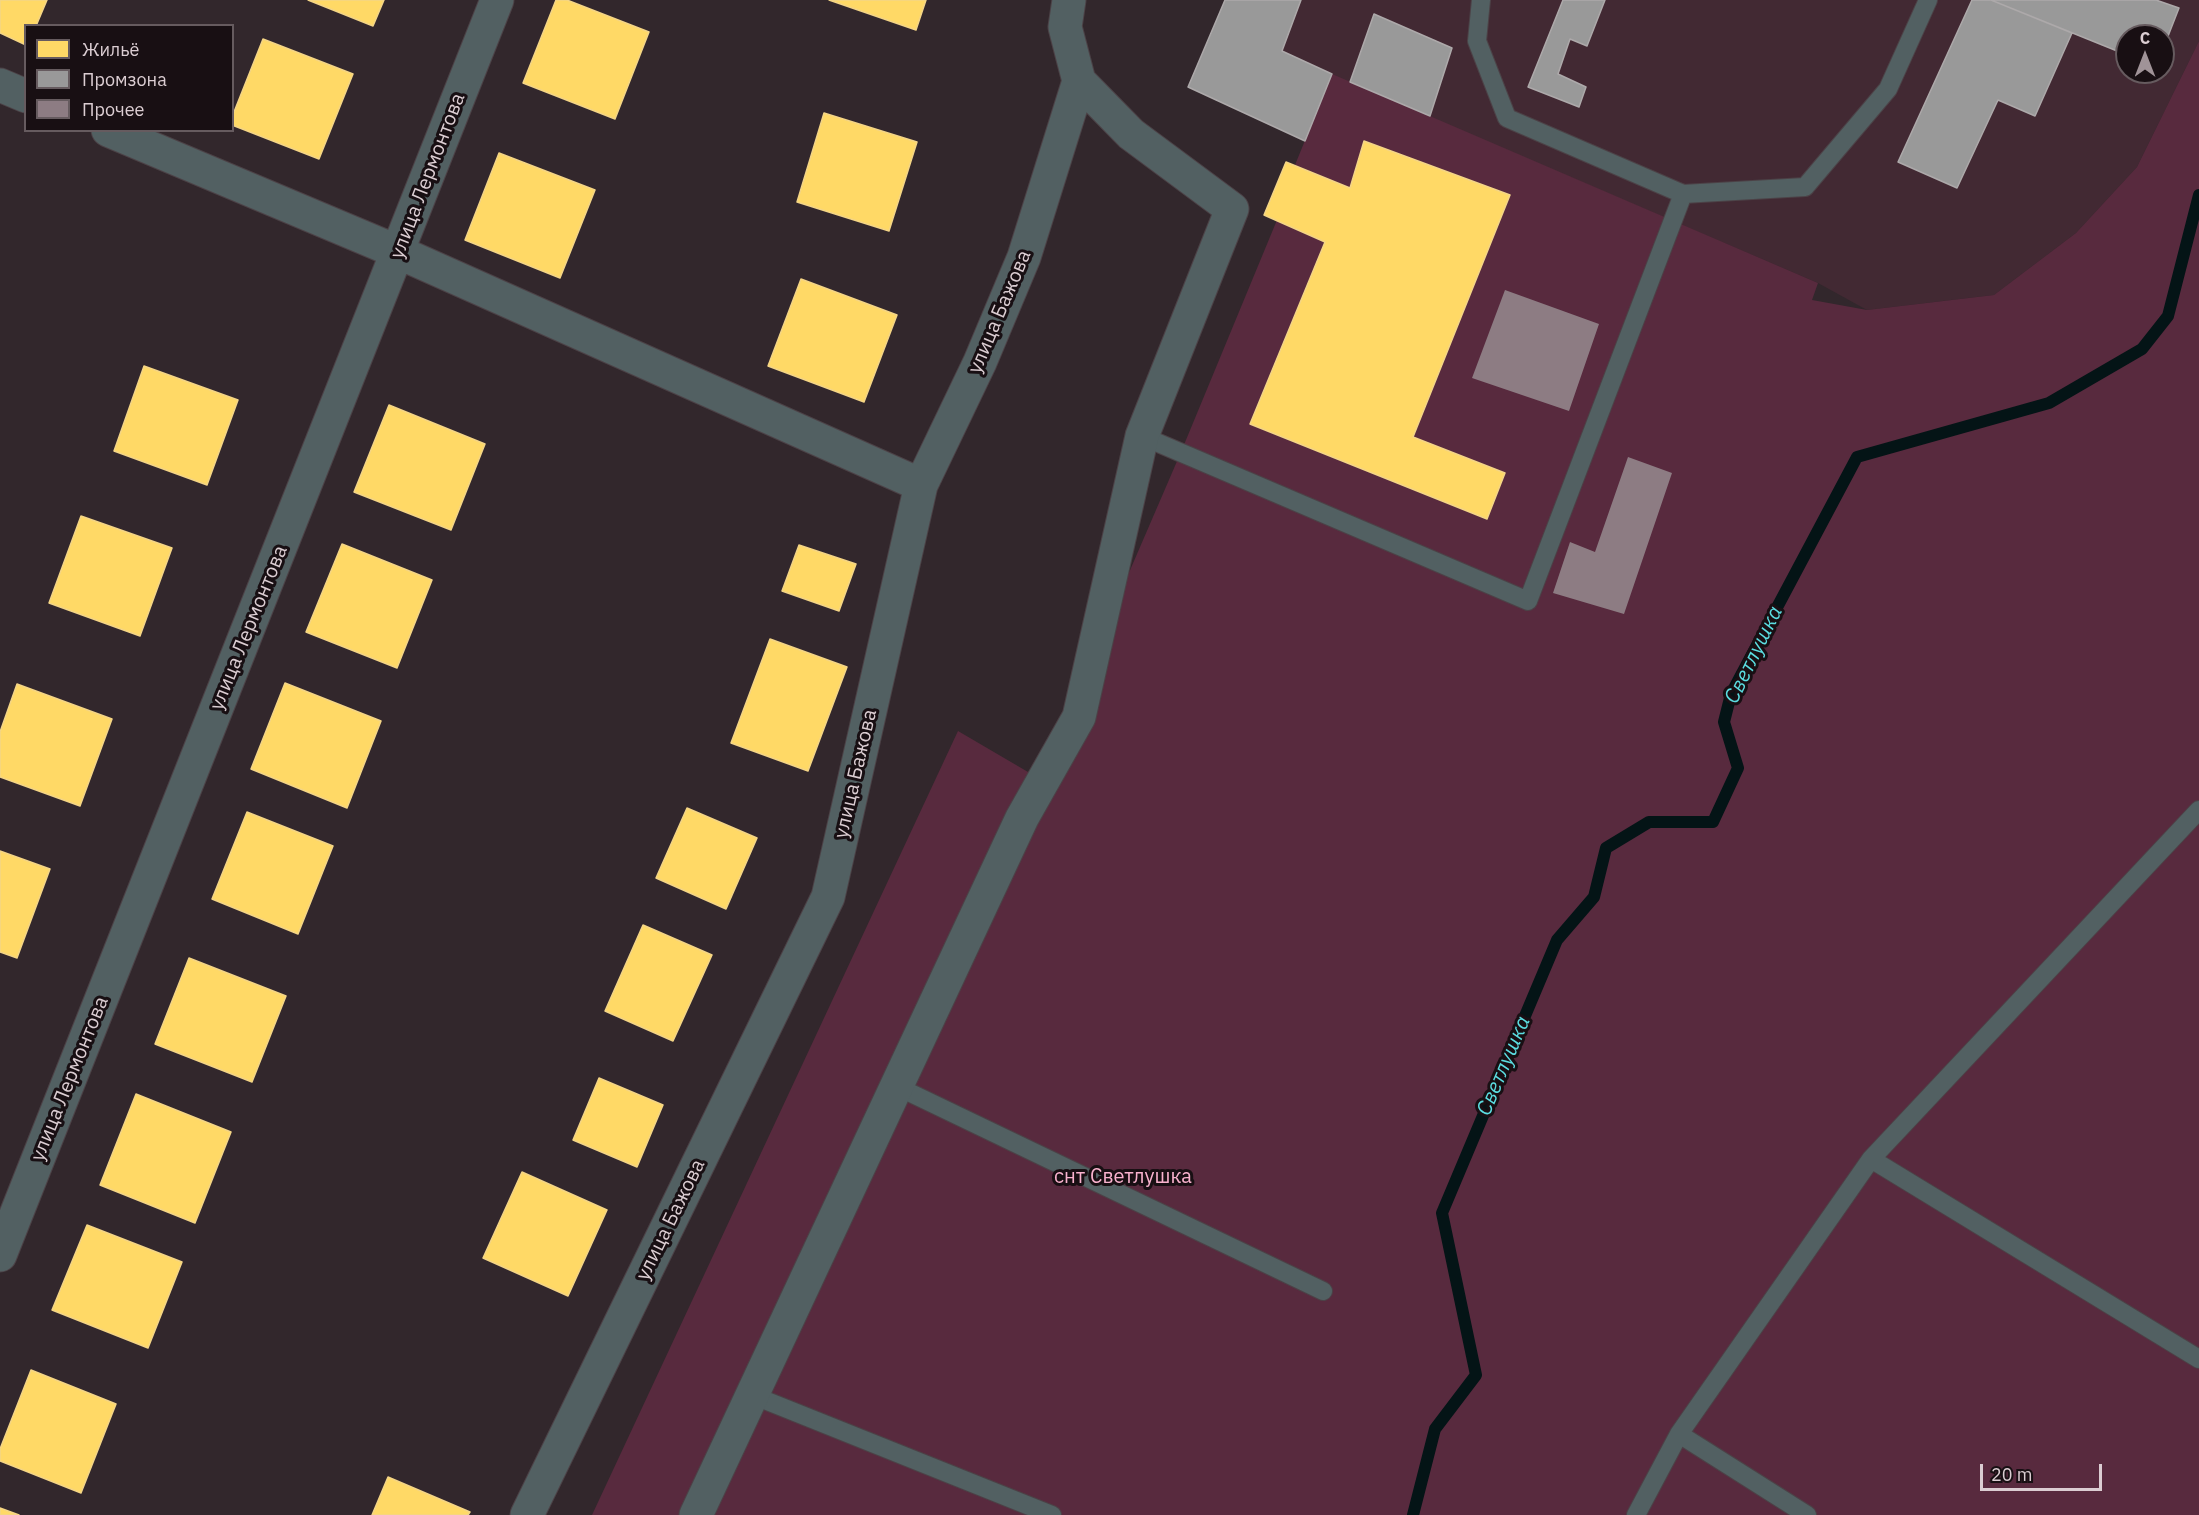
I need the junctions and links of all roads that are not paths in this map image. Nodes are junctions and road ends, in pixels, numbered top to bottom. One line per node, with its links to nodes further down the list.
1 (497, 0): 10 (street, улица Лермонтова)
2 (1069, 0): 5 (street)
3 (1481, 0): 9 (lane)
4 (1928, 0): 9 (lane)
5 (1080, 81): 11 (street); 12 (street, улица Бажова)
6 (0, 85): 7 (street)
7 (24, 95)
8 (113, 132): 10 (street)
9 (1683, 194): 11 (lane)
10 (398, 252): 12 (street); 16 (street, улица Лермонтова)
11 (1142, 436): 14 (street)
12 (921, 485): 21 (street, улица Бажова)
13 (2199, 810): 15 (lane)
14 (896, 1086): 17 (lane); 19 (street)
15 (1871, 1159): 18 (lane); 20 (lane)
16 (0, 1255)
17 (1323, 1291)
18 (2199, 1359)
19 (752, 1395): 22 (street); 23 (lane)
20 (1679, 1434): 24 (lane); 25 (lane)
21 (527, 1515)
22 (696, 1515)
23 (1052, 1515)
24 (1636, 1515)
25 (1807, 1515)

